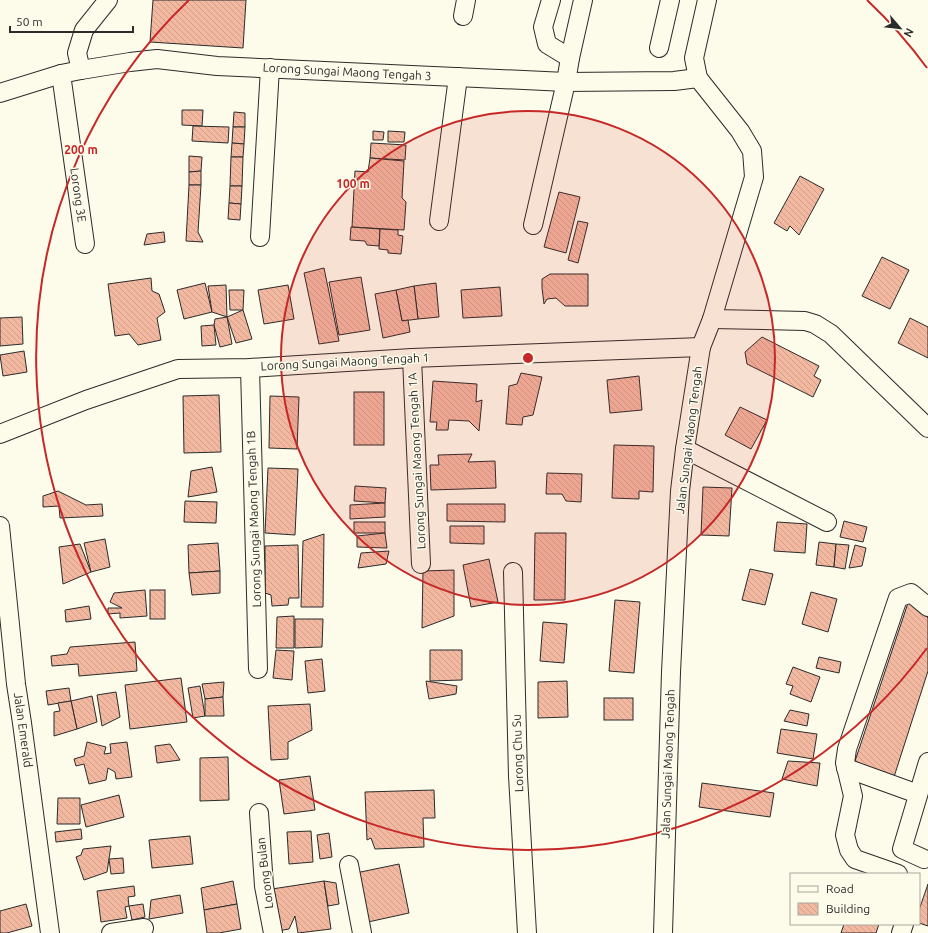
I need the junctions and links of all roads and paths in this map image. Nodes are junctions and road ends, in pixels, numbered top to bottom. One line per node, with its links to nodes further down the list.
1 (108, 0): 9 (street)
2 (551, 0): 7 (street)
3 (583, 0): 7 (street)
4 (670, 0): 6 (street)
5 (707, 0): 12 (street, Jalan Sungai Maong Tengah)
6 (658, 48)
7 (570, 58): 13 (street)
8 (270, 68): 9 (street, Lorong Sungai Maong Tengah 3); 11 (street, Lorong Sungai Maong Tengah 3); 17 (street)
9 (81, 70): 10 (street, Lorong Sungai Maong Tengah 3)
10 (61, 74): 14 (street, Lorong Sungai Maong Tengah 3); 18 (street, Lorong 3E)
11 (458, 77): 13 (street, Lorong Sungai Maong Tengah 3); 15 (street)
12 (698, 78): 13 (street, Lorong Sungai Maong Tengah 3); 19 (street, Jalan Sungai Maong Tengah)
13 (566, 82): 16 (street)
14 (0, 93)
15 (439, 221)
16 (533, 225)
17 (260, 237)
18 (85, 244)
19 (712, 319): 20 (street, Jalan Sungai Maong Tengah); 23 (street)
20 (701, 347): 21 (street, Lorong Sungai Maong Tengah 1); 25 (street, Jalan Sungai Maong Tengah)
21 (412, 358): 22 (street, Lorong Sungai Maong Tengah 1); 28 (street, Lorong Sungai Maong Tengah 1A)
22 (250, 368): 24 (street, Lorong Sungai Maong Tengah 1); 31 (street, Lorong Sungai Maong Tengah 1B)
23 (928, 428)
24 (0, 434)
25 (685, 449): 26 (street); 46 (street, Jalan Sungai Maong Tengah)
26 (827, 522)
27 (0, 526): 41 (street, Jalan Emerald)
28 (421, 564)
29 (513, 572): 45 (street, Lorong Chu Su)
30 (928, 607): 33 (street)
31 (258, 669)
32 (928, 762): 34 (street)
33 (846, 768): 34 (street); 39 (street)
34 (918, 794): 36 (street)
35 (258, 813): 43 (street, Lorong Bulan)
36 (902, 849): 37 (street); 39 (street)
37 (923, 863)
38 (349, 865): 44 (street)
39 (896, 873)
40 (144, 928): 42 (street)
41 (50, 933)
42 (111, 933)
43 (273, 933)
44 (362, 933)
45 (527, 933)
46 (664, 933)

